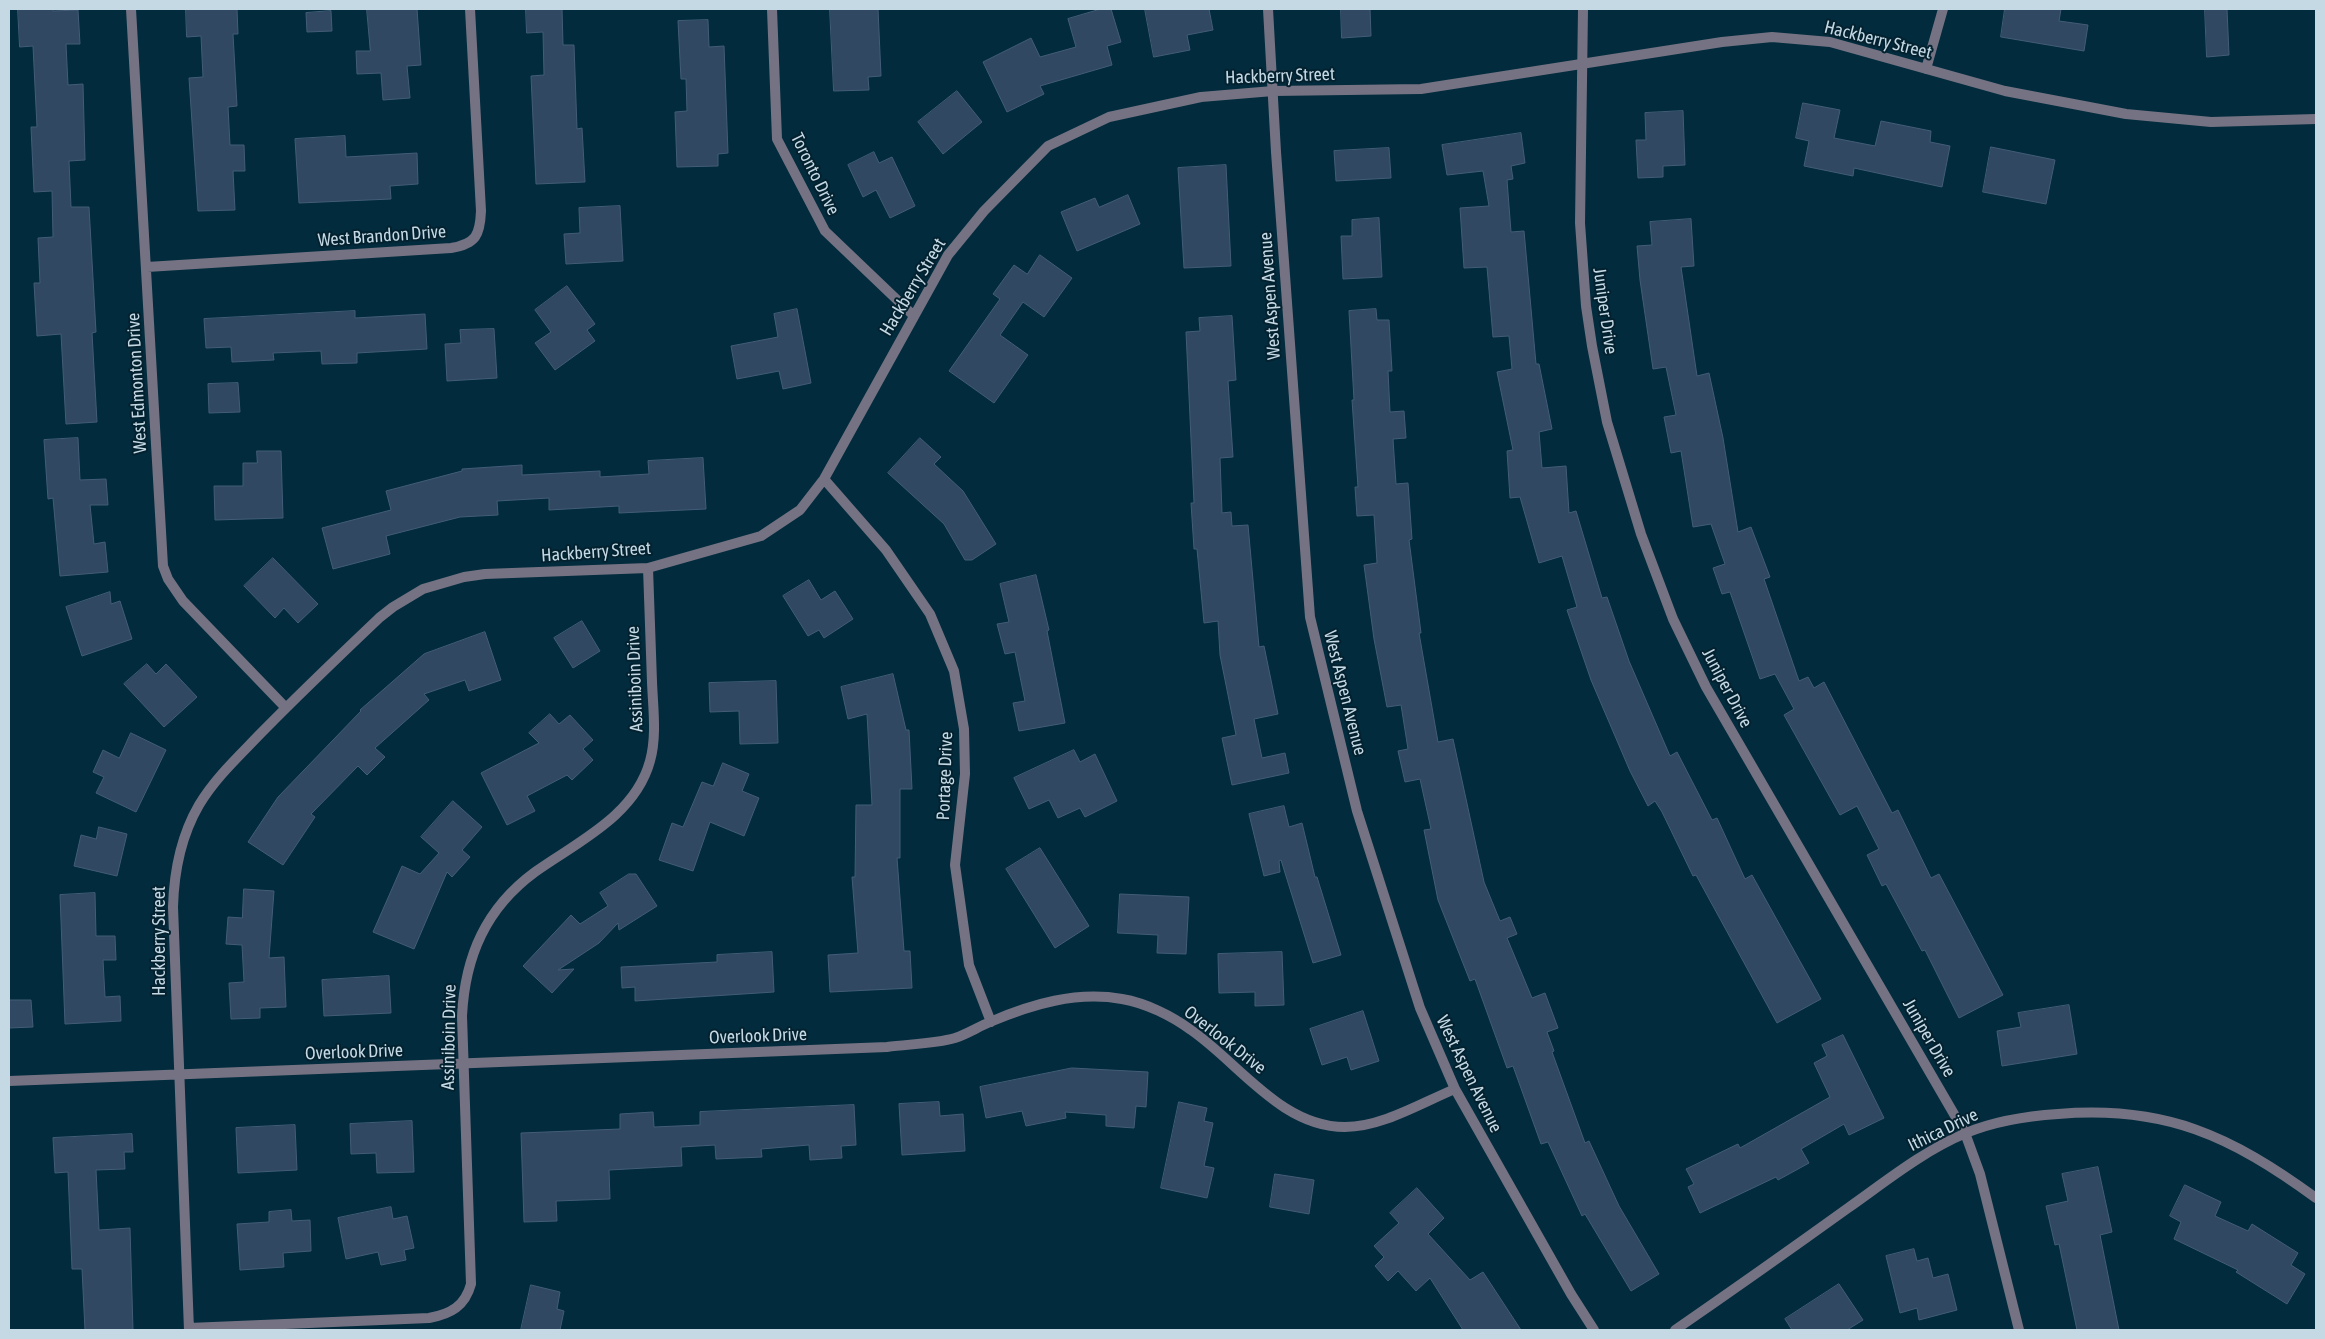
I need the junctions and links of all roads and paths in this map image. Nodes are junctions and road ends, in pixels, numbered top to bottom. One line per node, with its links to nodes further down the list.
1 (131, 9): 11 (street, West Edmonton Drive)
2 (470, 9): 11 (street, West Brandon Drive)
3 (772, 9): 12 (street, Toronto Drive)
4 (1268, 9): 9 (street, West Aspen Avenue)
5 (1583, 9): 7 (street, Juniper Drive)
6 (1943, 9): 8 (street)
7 (1581, 65): 8 (street, Hackberry Street); 9 (street, Hackberry Street); 21 (street, Juniper Drive)
8 (1926, 69): 10 (street, Hackberry Street)
9 (1273, 91): 12 (street, Hackberry Street); 20 (street, West Aspen Avenue)
10 (2316, 120)
11 (147, 267): 15 (street, West Edmonton Drive)
12 (914, 316): 13 (street, Hackberry Street)
13 (824, 479): 14 (street, Hackberry Street); 16 (street, Portage Drive)
14 (648, 568): 15 (street, Hackberry Street); 17 (street, Assiniboin Drive)
15 (286, 708): 18 (street, Hackberry Street)
16 (991, 1022): 17 (street, Overlook Drive); 20 (street, Overlook Drive)
17 (463, 1065): 18 (street, Overlook Drive); 23 (street, Assiniboin Drive)
18 (178, 1074): 19 (street, Overlook Drive); 23 (street, Hackberry Street)
19 (9, 1081)
20 (1455, 1089): 24 (street, West Aspen Avenue)
21 (1965, 1134): 22 (street, Ithica Drive); 25 (street, Ithica Drive); 26 (street, Juniper Drive)
22 (2316, 1198)
23 (189, 1329)
24 (1594, 1330)
25 (1676, 1330)
26 (2019, 1330)

